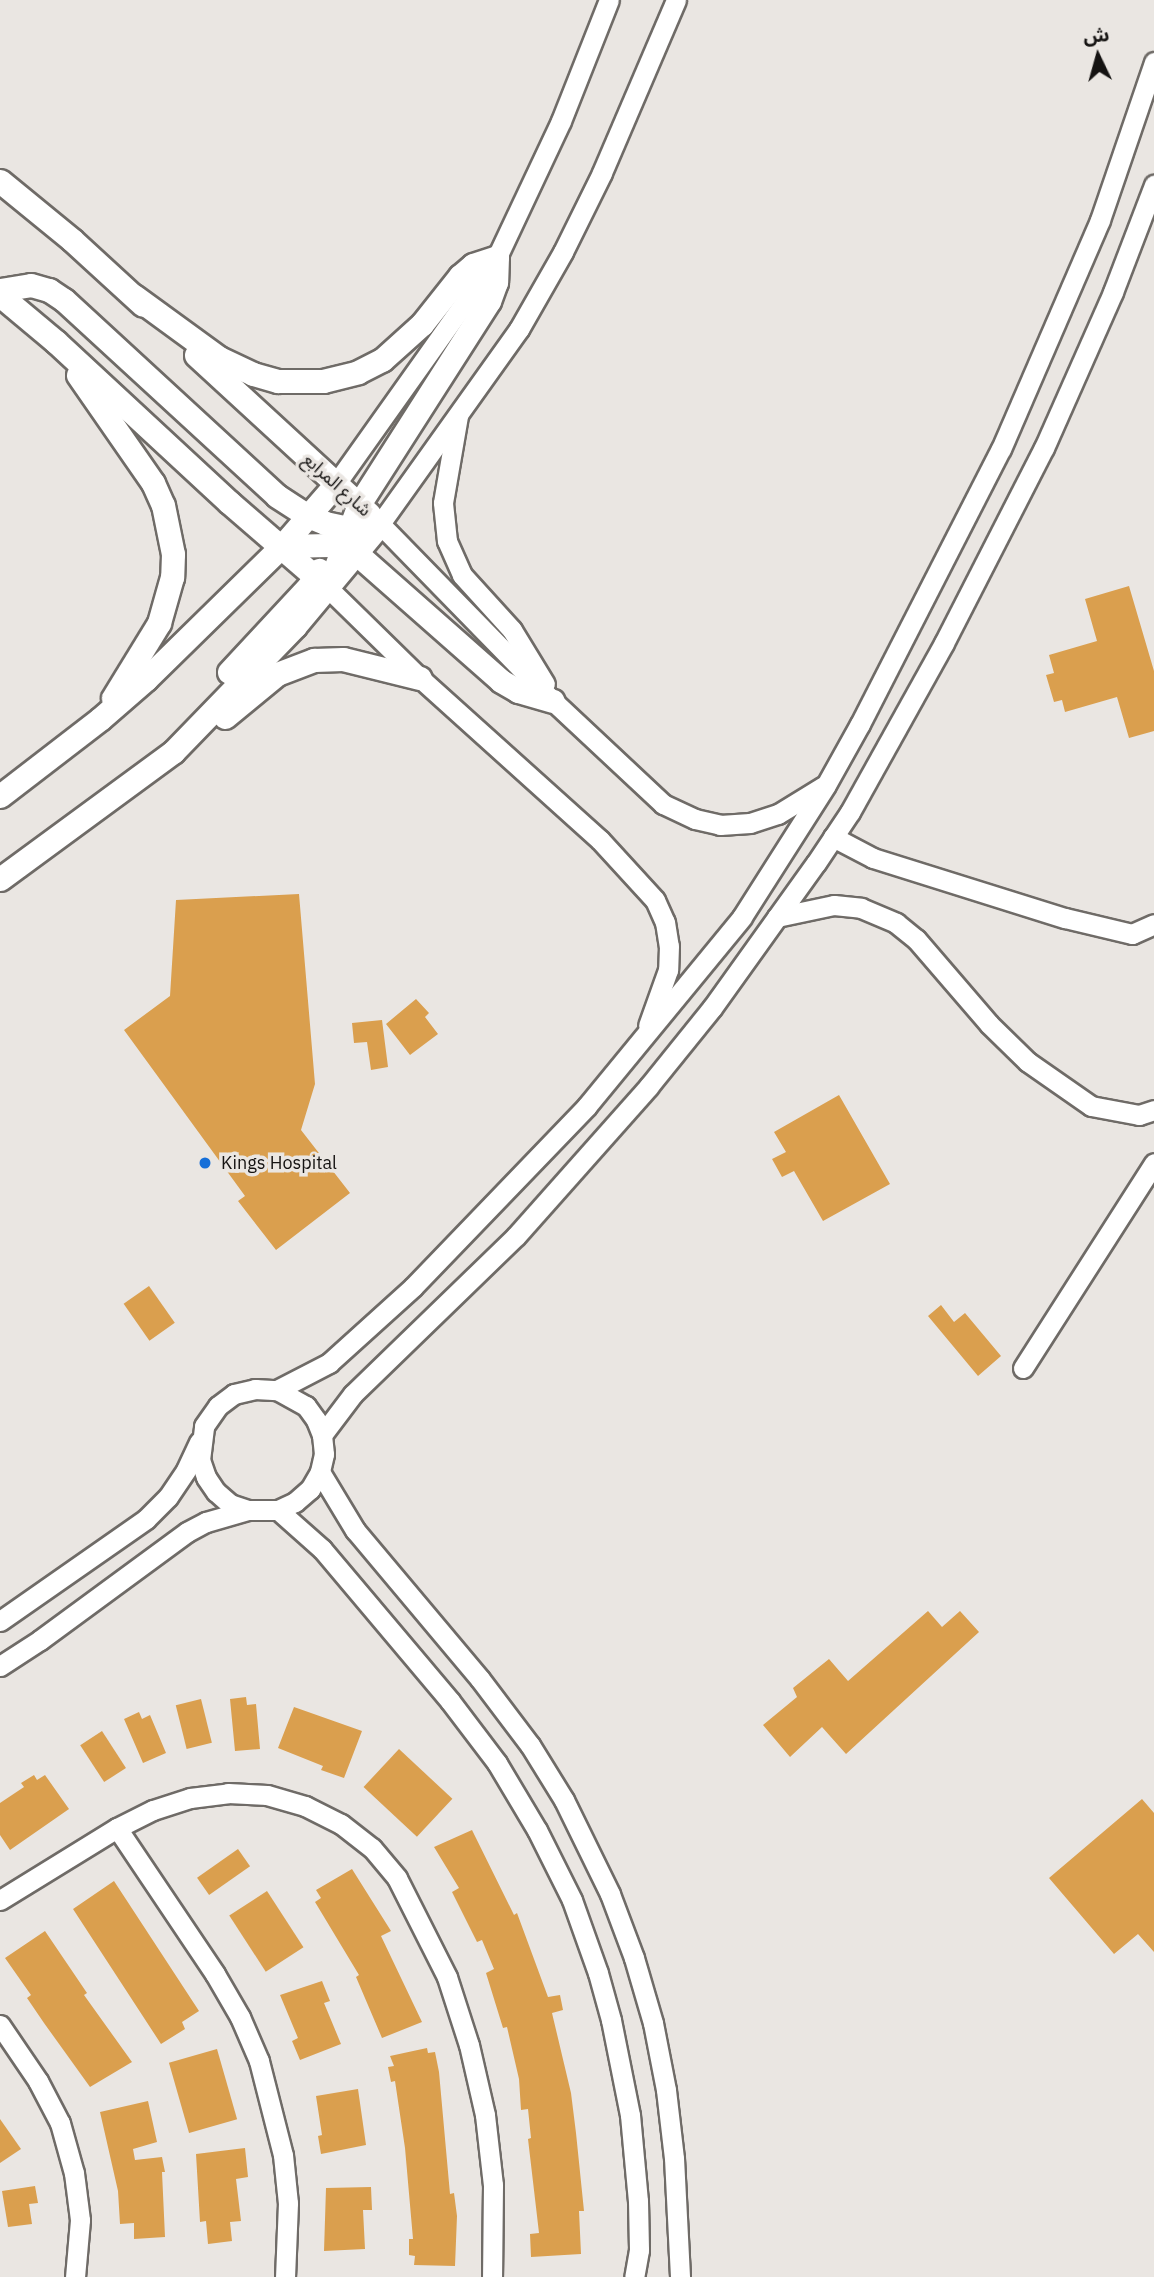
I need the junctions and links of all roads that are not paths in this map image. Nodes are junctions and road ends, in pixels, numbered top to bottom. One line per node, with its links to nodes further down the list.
1 (609, 0): 6 (street)
2 (676, 0): 10 (street)
3 (1154, 62): 22 (street)
4 (0, 181): 8 (main road, شارع المرابع)
5 (1154, 185): 24 (street)
6 (497, 257): 8 (main road); 11 (street); 12 (main road)
7 (0, 292): 9 (main road); 13 (main road)
8 (134, 296): 11 (main road, شارع المرابع)
9 (55, 341): 16 (main road); 20 (main road)
10 (458, 415): 14 (street); 19 (street)
11 (335, 485): 12 (main road, شارع المرابع); 13 (main road); 15 (main road)
12 (359, 504): 14 (main road, شارع المرابع); 15 (main road)
13 (308, 516): 15 (main road); 16 (main road)
14 (380, 524): 15 (main road, شارع المرابع); 19 (street)
15 (342, 540): 16 (main road); 17 (main road, شارع المرابع); 19 (main road)
16 (282, 546): 17 (main road); 20 (main road)
17 (322, 582): 18 (street); 21 (main road, شارع المرابع)
18 (420, 678): 21 (main road); 28 (street)
19 (553, 701): 22 (street)
20 (100, 719): 23 (main road)
21 (173, 752): 25 (main road)
22 (826, 785): 28 (street)
23 (0, 796)
24 (834, 837): 26 (street); 27 (street)
25 (0, 879)
26 (777, 917): 29 (street); 33 (street)
27 (1154, 924)
28 (641, 1043): 32 (street)
29 (1154, 1110)
30 (1154, 1163): 31 (street)
31 (1023, 1367)
32 (277, 1390): 33 (street); 34 (street)
33 (322, 1435): 35 (street)
34 (200, 1441): 36 (street); 38 (street)
35 (320, 1472): 37 (street); 47 (street)
36 (248, 1510): 37 (street); 39 (street)
37 (278, 1510): 46 (street)
38 (0, 1621)
39 (0, 1666)
40 (117, 1828): 41 (street); 44 (street); 45 (street)
41 (0, 1900)
42 (0, 2025): 43 (street)
43 (75, 2277)
44 (285, 2277)
45 (492, 2277)
46 (634, 2277)
47 (680, 2277)

